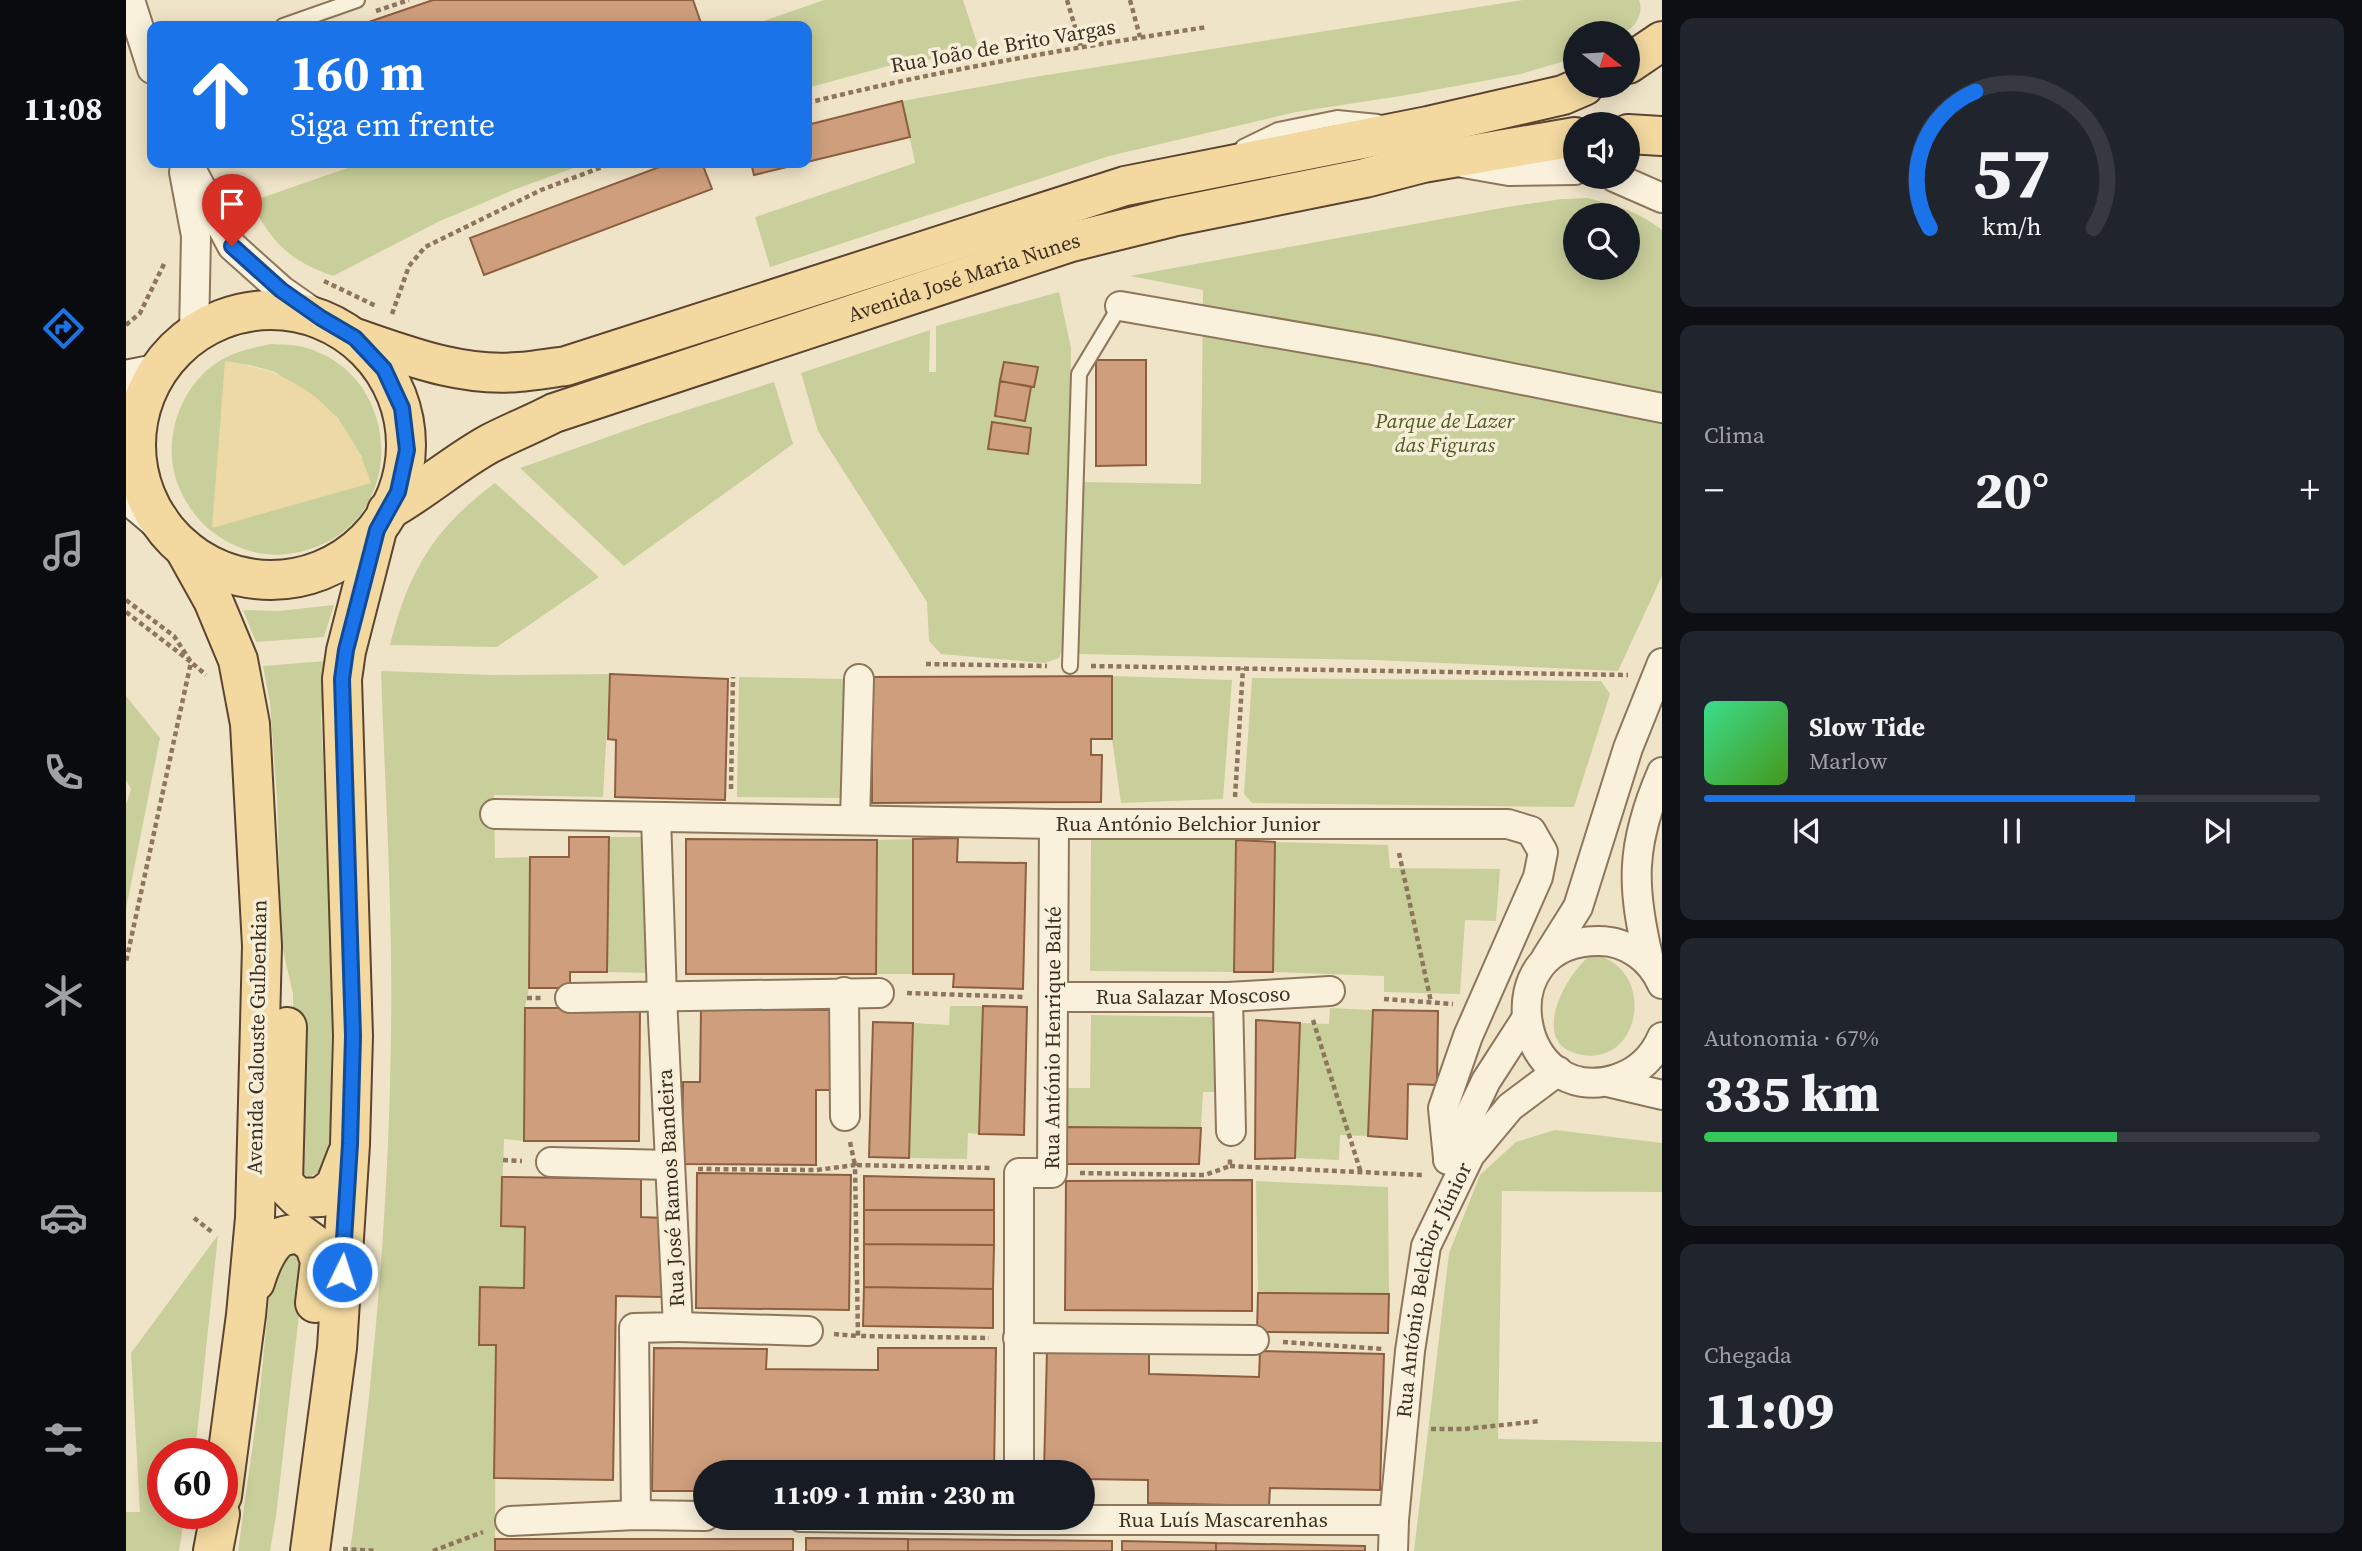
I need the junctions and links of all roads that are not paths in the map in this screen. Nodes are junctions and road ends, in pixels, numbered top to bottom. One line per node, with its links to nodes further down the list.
1 (357, 0): 3 (lane)
2 (130, 7): 5 (street)
3 (297, 21)
4 (1662, 41): 6 (main road)
5 (147, 55)
6 (1640, 57)
7 (1563, 94): 11 (main road)
8 (1640, 135): 9 (main road)
9 (1662, 136)
10 (1563, 138): 11 (main road, Avenida José Maria Nunes)
11 (1436, 143): 14 (street); 20 (main road, Avenida José Maria Nunes); 24 (main road, Avenida José Maria Nunes)
12 (184, 168): 19 (street)
13 (191, 168): 18 (street)
14 (1563, 170)
15 (1640, 188): 16 (street)
16 (1662, 198)
17 (1120, 306): 22 (street); 27 (lane)
18 (321, 318): 19 (main road, Avenida Calouste Gulbenkian); 20 (main road, Avenida Calouste Gulbenkian)
19 (194, 334): 21 (main road, Avenida Calouste Gulbenkian)
20 (355, 338): 24 (main road)
21 (141, 377): 25 (main road, Avenida Calouste Gulbenkian)
22 (1662, 408)
23 (126, 492): 25 (main road)
24 (382, 520): 25 (main road); 51 (main road)
25 (172, 534): 34 (main road, Avenida Calouste Gulbenkian)
26 (1662, 663): 35 (street)
27 (1070, 666)
28 (859, 679): 32 (street)
29 (1662, 772): 36 (street)
30 (495, 814): 31 (street, Rua António Belchior Junior)
31 (656, 817): 32 (street, Rua António Belchior Junior); 40 (street, Rua José Ramos Bandeira)
32 (855, 820): 33 (street, Rua António Belchior Junior)
33 (1054, 824): 41 (street, Rua António Henrique Balté); 54 (street, Rua António Belchior Junior)
34 (262, 946): 51 (main road); 56 (main road, Avenida Calouste Gulbenkian)
35 (1542, 964): 36 (street); 44 (street)
36 (1656, 974)
37 (1317, 991): 42 (street, Rua Salazar Moscoso)
38 (844, 992): 39 (street); 40 (street); 49 (street)
39 (879, 993)
40 (662, 997): 43 (street); 53 (street, Rua José Ramos Bandeira)
41 (1053, 997): 42 (street, Rua Salazar Moscoso); 59 (street, Rua António Henrique Balté)
42 (1228, 997): 50 (street)
43 (570, 998)
44 (1526, 1019): 46 (street); 54 (street)
45 (1662, 1037): 47 (street)
46 (1558, 1071): 47 (street); 55 (street, Rua António Belchior Júnior)
47 (1607, 1082): 48 (street)
48 (1658, 1093)
49 (845, 1116)
50 (1231, 1131)
51 (350, 1144): 71 (main road)
52 (551, 1162): 53 (street)
53 (669, 1165): 57 (street, Rua José Ramos Bandeira)
54 (1446, 1167): 55 (street)
55 (1426, 1246): 66 (street, Rua António Belchior Júnior)
56 (246, 1315): 61 (main road, Avenida Calouste Gulbenkian); 70 (main road)
57 (678, 1327): 58 (street); 63 (street, Rua José Ramos Bandeira)
58 (808, 1331)
59 (1018, 1338): 60 (street); 62 (street, Rua António Henrique Balté)
60 (1254, 1340)
61 (230, 1438)
62 (1019, 1460)
63 (636, 1515): 64 (street); 67 (street)
64 (693, 1516)
65 (1095, 1519): 66 (street, Rua Luís Mascarenhas)
66 (1394, 1520): 72 (street, Rua António Belchior Júnior)
67 (510, 1521)
68 (217, 1529): 69 (main road)
69 (213, 1551)
70 (291, 1551)
71 (310, 1551)
72 (1393, 1551)

